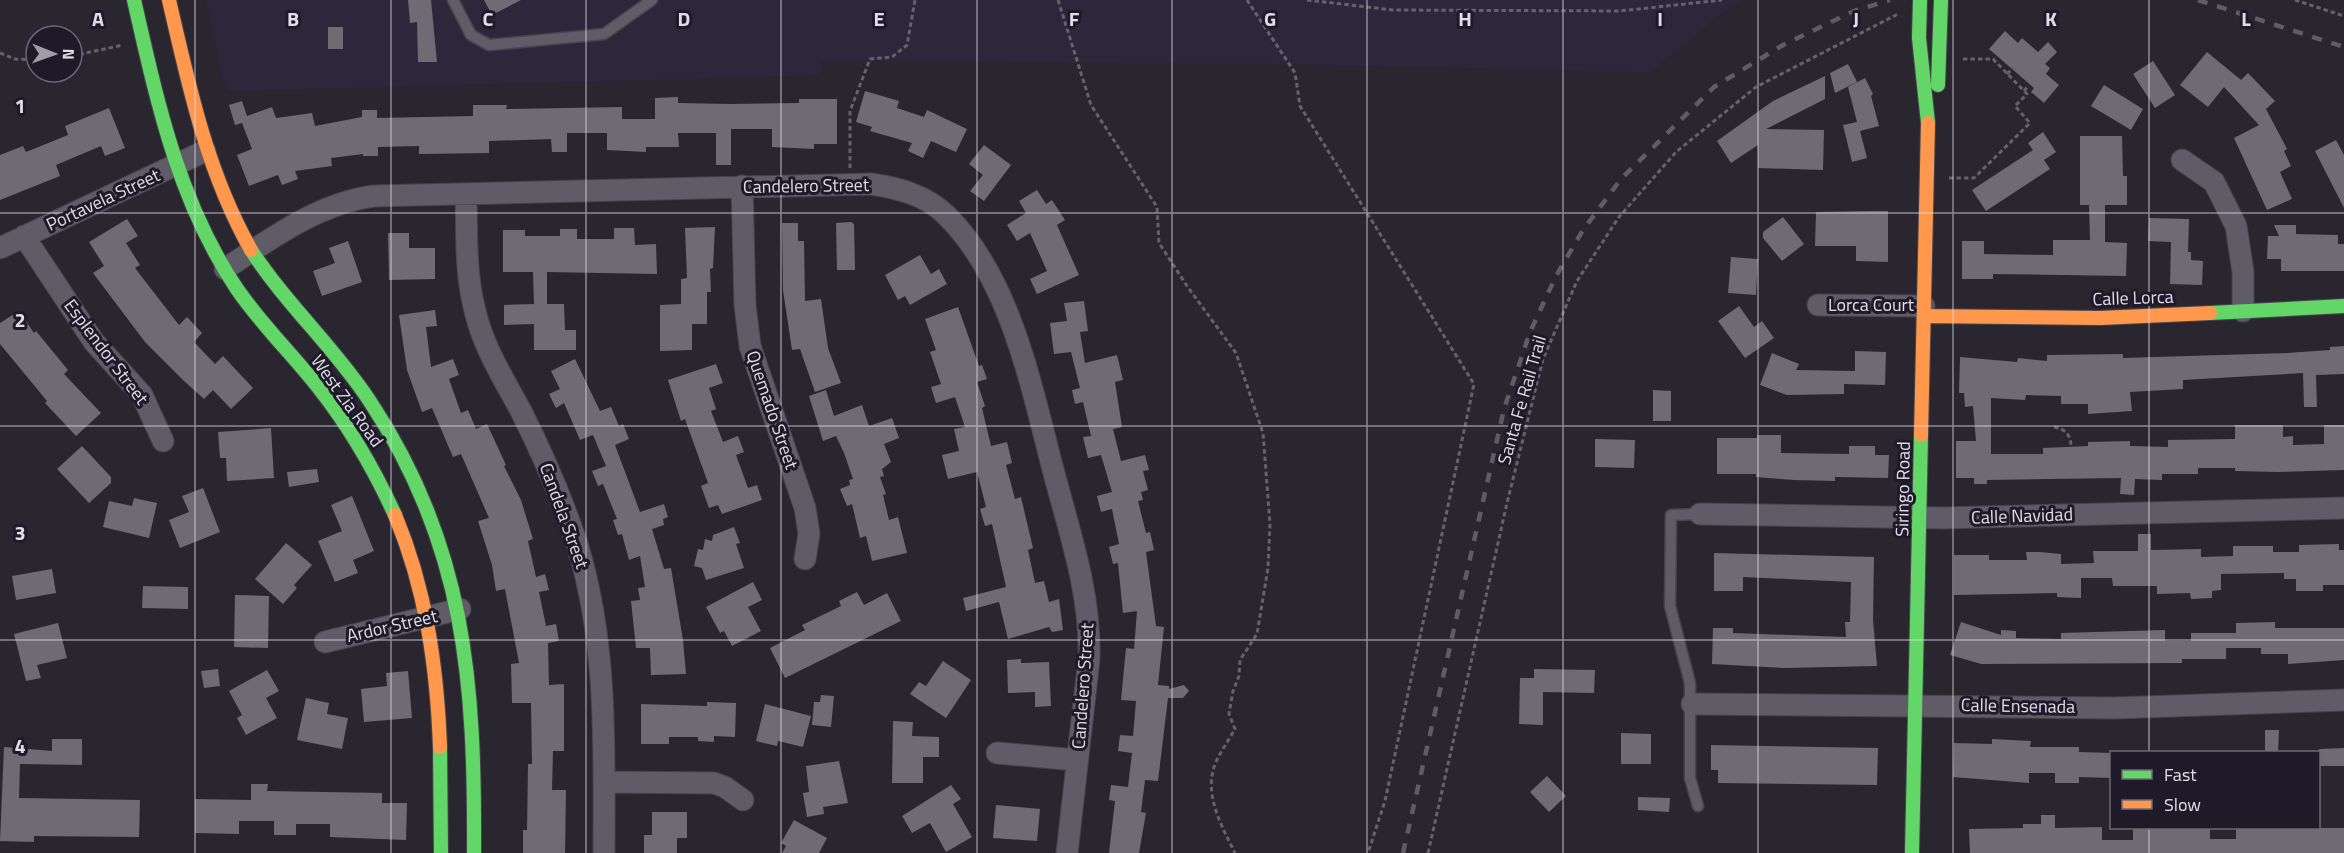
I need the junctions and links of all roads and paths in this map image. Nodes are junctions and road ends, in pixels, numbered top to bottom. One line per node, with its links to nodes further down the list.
1 (134, 0): 15 (main road, West Zia Road)
2 (169, 0): 25 (main road, West Zia Road)
3 (453, 0): 4 (lane)
4 (652, 0)
5 (915, 0): 29 (path)
6 (1058, 0): 62 (path)
7 (1247, 0): 63 (path)
8 (1307, 0): 9 (path)
9 (1722, 0)
10 (1920, 0): 24 (main road, Siringo Road)
11 (1941, 0): 24 (main road, Siringo Road)
12 (2295, 0): 14 (path)
13 (1898, 5): 64 (path, Santa Fe Rail Trail)
14 (2344, 16)
15 (144, 40): 17 (path); 27 (main road, West Zia Road)
16 (0, 53): 18 (path)
17 (84, 53)
18 (24, 59)
19 (1962, 59): 21 (path)
20 (2014, 67): 21 (path)
21 (2007, 74): 23 (path)
22 (2028, 86): 23 (path)
23 (2024, 91): 28 (path)
24 (1928, 125): 38 (main road, Siringo Road)
25 (205, 151): 27 (street, Portavela Street); 34 (main road, West Zia Road)
26 (2182, 160): 39 (street)
27 (175, 167): 32 (street, Portavela Street); 35 (main road, West Zia Road)
28 (1949, 178)
29 (850, 184): 30 (street, Candelero Street); 54 (street, Candelero Street)
30 (741, 186): 31 (street, Candelero Street); 46 (street, Quemado Street)
31 (466, 194): 34 (street, Candelero Street); 55 (street, Candela Street)
32 (24, 236): 33 (street, Portavela Street); 41 (street, Esplendor Street)
33 (0, 248)
34 (252, 251): 35 (street, Candelero Street); 47 (main road, West Zia Road)
35 (225, 269): 48 (main road, West Zia Road)
36 (1818, 305): 38 (street, Lorca Court)
37 (2344, 306): 39 (main road, Calle Lorca)
38 (1924, 311): 39 (main road, Calle Lorca); 45 (main road, Siringo Road)
39 (2242, 311)
40 (2054, 427): 42 (path)
41 (163, 441)
42 (2071, 446)
43 (2344, 508): 45 (street, Calle Navidad)
44 (1700, 514): 45 (street, Calle Navidad); 51 (lane)
45 (1920, 518): 52 (main road, Siringo Road)
46 (805, 559)
47 (460, 609): 48 (street, Ardor Street); 59 (main road, West Zia Road)
48 (428, 618): 49 (street, Ardor Street); 58 (main road, West Zia Road)
49 (325, 642)
50 (2344, 700): 52 (street, Calle Ensenada)
51 (1692, 704): 52 (street, Calle Ensenada); 57 (lane)
52 (1916, 706): 65 (main road, Siringo Road)
53 (997, 753): 54 (street)
54 (1077, 760): 61 (street, Candelero Street)
55 (604, 782): 56 (street); 60 (street, Candela Street)
56 (743, 800)
57 (1698, 806)
58 (441, 853)
59 (474, 853)
60 (604, 853)
61 (1067, 853)
62 (1235, 853)
63 (1368, 853)
64 (1428, 853)
65 (1912, 853)

